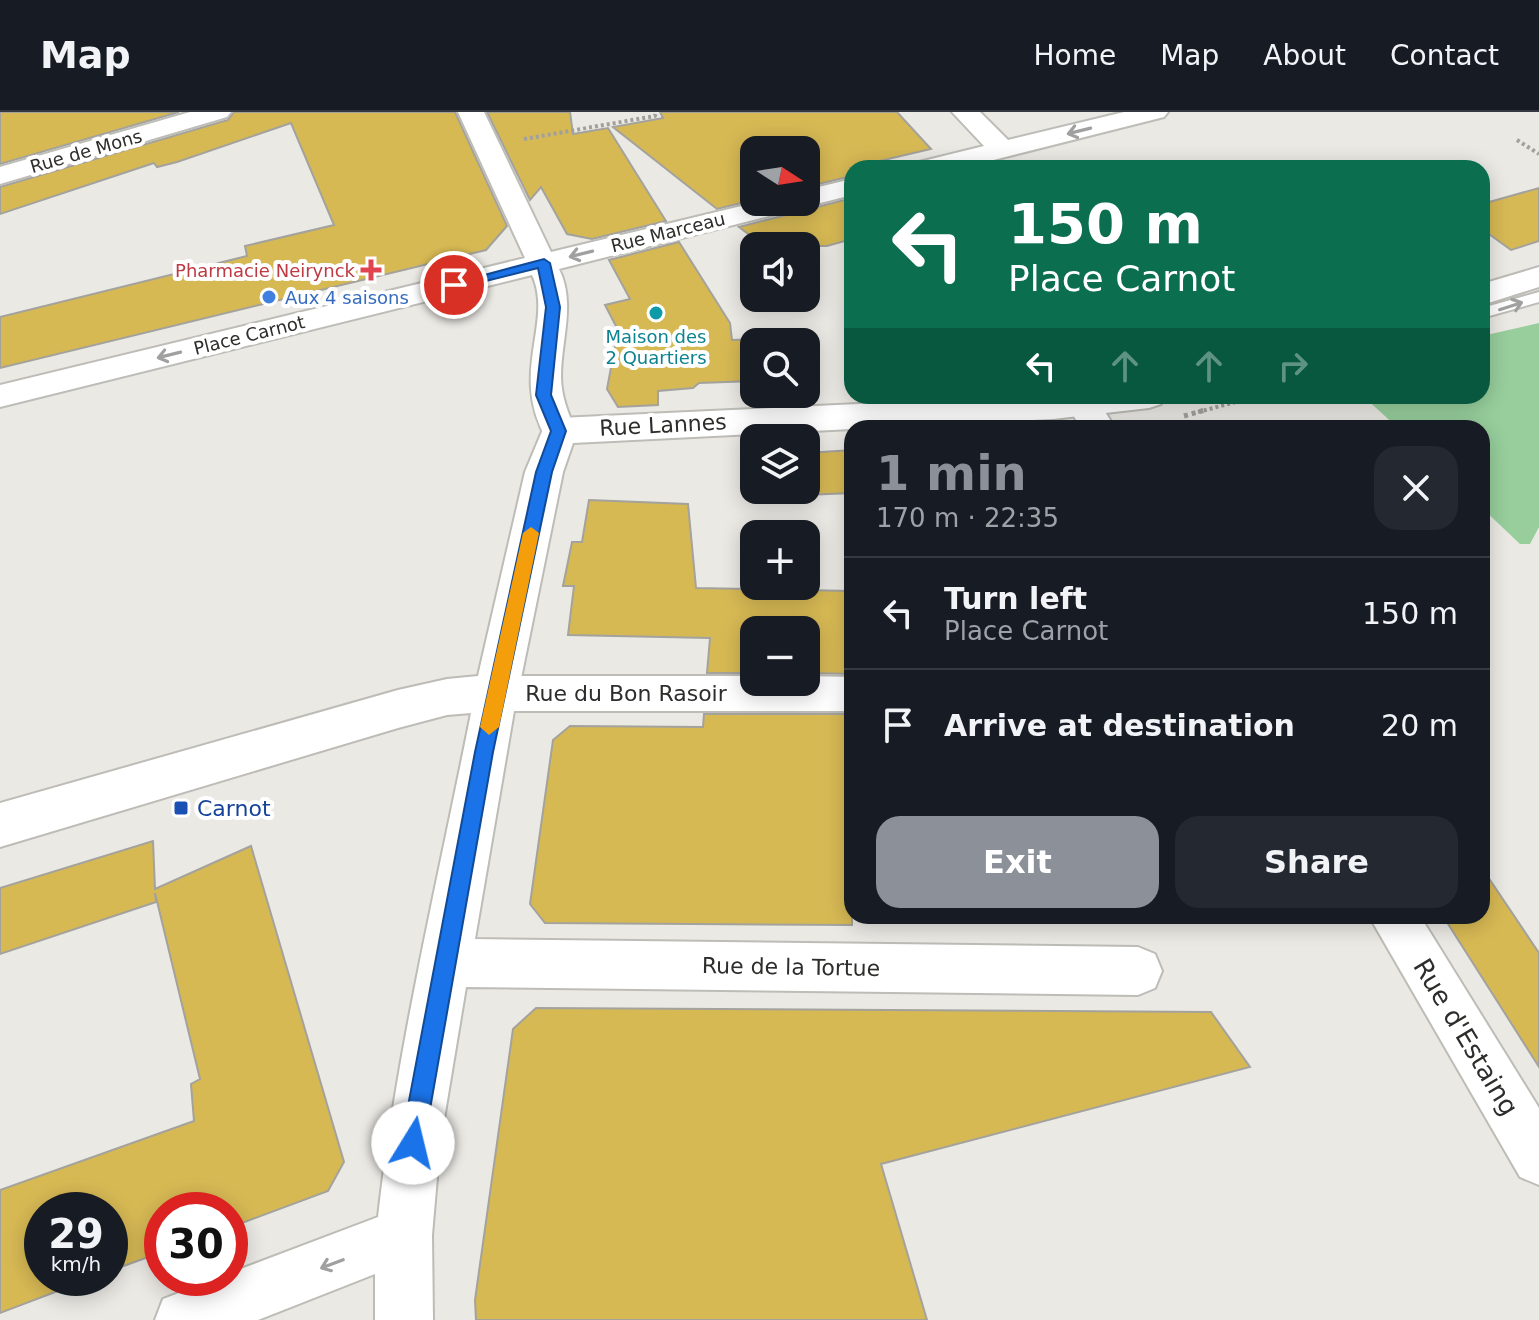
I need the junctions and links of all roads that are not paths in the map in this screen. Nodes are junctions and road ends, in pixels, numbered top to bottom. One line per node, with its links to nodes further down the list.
1 (218, 112): 7 (street, Rue de Mons)
2 (471, 112): 11 (street)
3 (965, 112): 5 (street)
4 (1155, 112): 5 (street, one-way to 5)
5 (1002, 150): 6 (street)
6 (961, 160)
7 (0, 176)
8 (844, 189): 9 (street)
9 (820, 195)
10 (740, 215): 11 (street, Rue Marceau, one-way to 11)
11 (544, 263): 16 (street, Place Carnot, one-way to 16); 21 (street)
12 (1539, 277): 13 (street)
13 (1490, 292)
14 (1539, 297): 15 (lane, one-way to 14)
15 (1490, 311)
16 (0, 396)
17 (1127, 404): 18 (street, Rue Lannes)
18 (1091, 417): 19 (street, Rue Lannes)
19 (977, 420)
20 (844, 424): 21 (street, Rue Lannes)
21 (559, 431): 22 (street)
22 (496, 693): 23 (street, Rue du Bon Rasoir); 24 (street); 26 (street)
23 (844, 694)
24 (0, 825)
25 (1398, 924): 28 (street, Rue d'Estaing)
26 (444, 963): 27 (street, Rue de la Tortue); 29 (street)
27 (1138, 971)
28 (1539, 1158)
29 (404, 1235): 30 (street, one-way to 30); 31 (street)
30 (184, 1320)
31 (404, 1320)

